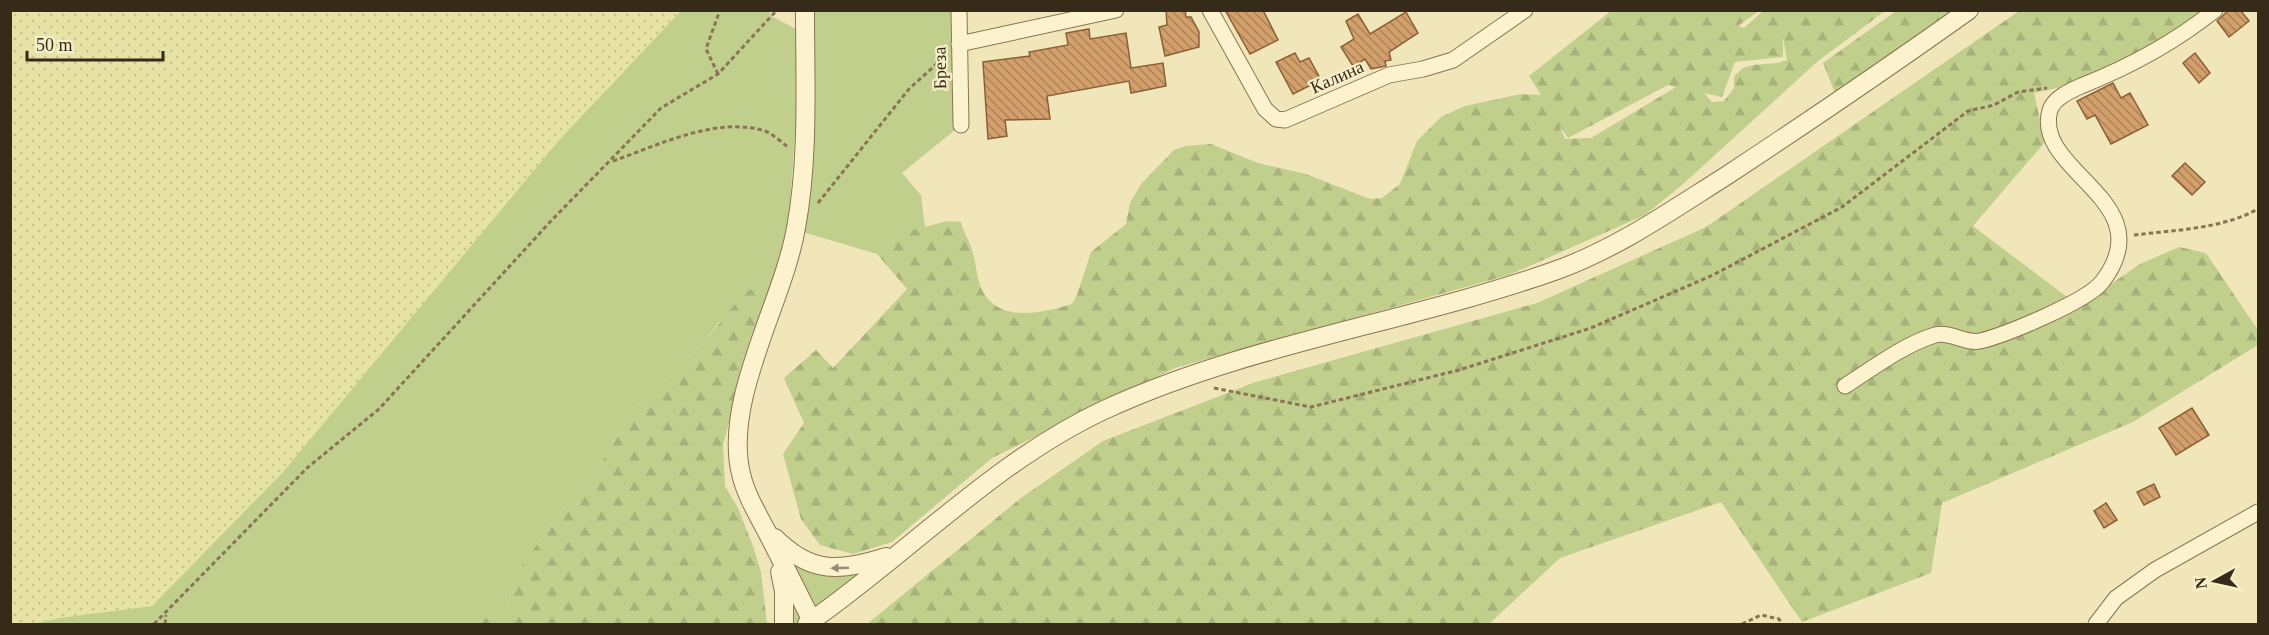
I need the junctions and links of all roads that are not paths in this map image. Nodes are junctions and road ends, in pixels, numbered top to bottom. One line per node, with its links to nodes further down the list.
1 (805, 10): 12 (street)
2 (959, 10): 8 (street, Бреза)
3 (1116, 10): 8 (street)
4 (1210, 10): 5 (street, Калина)
5 (1526, 10)
6 (1969, 10): 13 (street)
7 (2215, 10): 10 (street)
8 (959, 44): 9 (street, Бреза)
9 (961, 125)
10 (1845, 387)
11 (2259, 512): 16 (street)
12 (766, 530): 13 (street, one-way to 12); 14 (street); 15 (street)
13 (897, 554): 14 (street)
14 (809, 623)
15 (784, 624)
16 (2096, 624)

